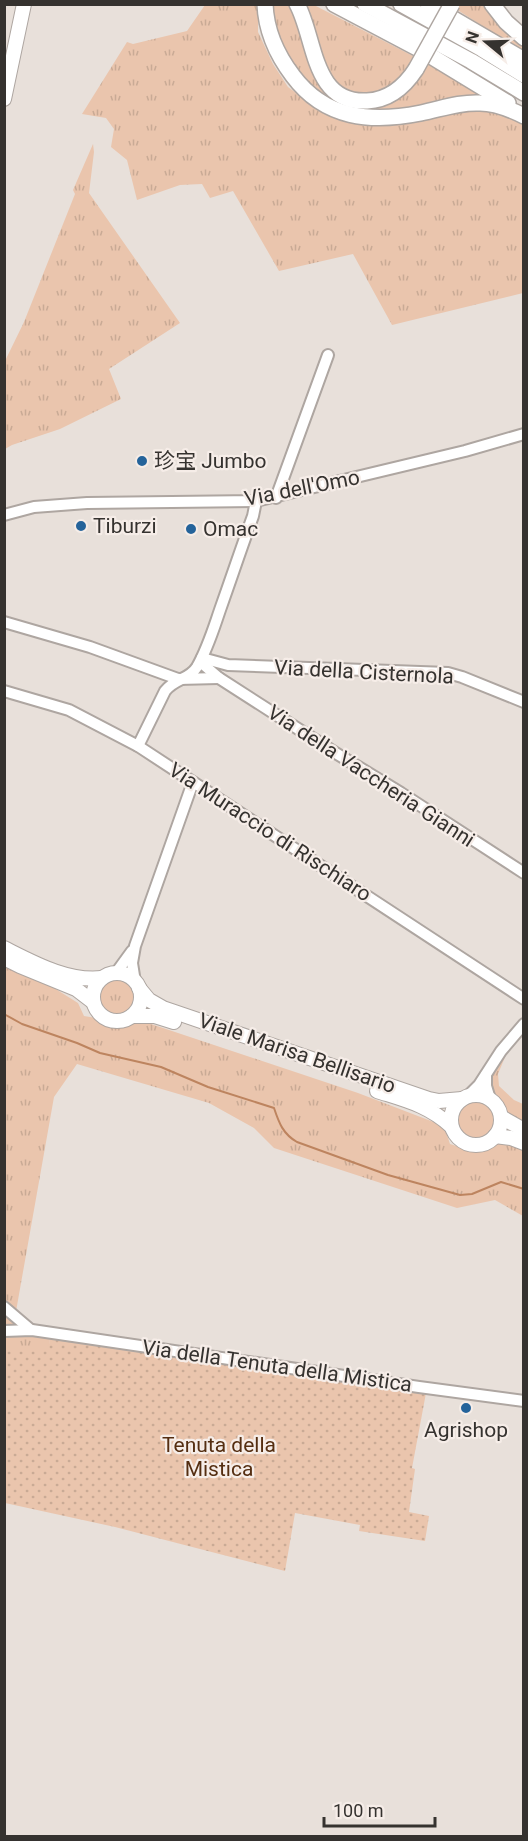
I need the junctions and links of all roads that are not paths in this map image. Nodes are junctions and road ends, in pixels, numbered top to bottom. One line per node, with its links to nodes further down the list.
1 (24, 4): 14 (main road)
2 (265, 4): 15 (highway)
3 (297, 4): 8 (highway, bridge)
4 (334, 4): 15 (highway)
5 (366, 4): 13 (highway)
6 (401, 4): 12 (highway)
7 (428, 4): 11 (highway)
8 (452, 4)
9 (492, 4): 10 (highway)
10 (524, 38)
11 (524, 60)
12 (524, 75)
13 (524, 93)
14 (4, 99)
15 (524, 114)
16 (328, 355): 18 (street)
17 (524, 434): 18 (street, Via dell'Omo)
18 (276, 498): 19 (street, Via dell'Omo)
19 (256, 501): 20 (street, Via dell'Omo); 22 (street)
20 (4, 515)
21 (4, 622): 25 (street)
22 (202, 658): 23 (street, Via della Cisternola); 24 (street, Via della Vaccheria Gianni); 25 (street)
23 (224, 665): 24 (street); 27 (street, Via della Cisternola)
24 (219, 678): 25 (street); 30 (street, Via della Vaccheria Gianni)
25 (178, 680): 28 (street)
26 (4, 691): 28 (street, Via Muraccio di Rischiaro)
27 (524, 702)
28 (138, 746): 29 (street, Via Muraccio di Rischiaro)
29 (194, 782): 31 (street); 36 (street, Via Muraccio di Rischiaro)
30 (524, 873)
31 (135, 946): 34 (street); 35 (street)
32 (4, 948): 34 (main road)
33 (4, 958): 37 (main road)
34 (109, 976): 35 (main road); 37 (main road)
35 (137, 985): 38 (main road); 41 (main road, Viale Marisa Bellisario)
36 (524, 999)
37 (93, 1002): 38 (main road)
38 (132, 1016): 44 (main road, Viale Marisa Bellisario)
39 (524, 1024): 40 (street)
40 (486, 1074): 41 (street); 42 (street)
41 (465, 1097): 42 (main road); 44 (main road)
42 (490, 1099): 43 (main road)
43 (501, 1118): 45 (main road); 46 (main road)
44 (451, 1126): 46 (main road)
45 (524, 1130)
46 (495, 1136): 47 (main road)
47 (524, 1143)
48 (4, 1307): 49 (street)
49 (32, 1330): 50 (street, Via della Tenuta della Mistica); 51 (street, Via della Tenuta della Mistica)
50 (4, 1331)
51 (524, 1401)

